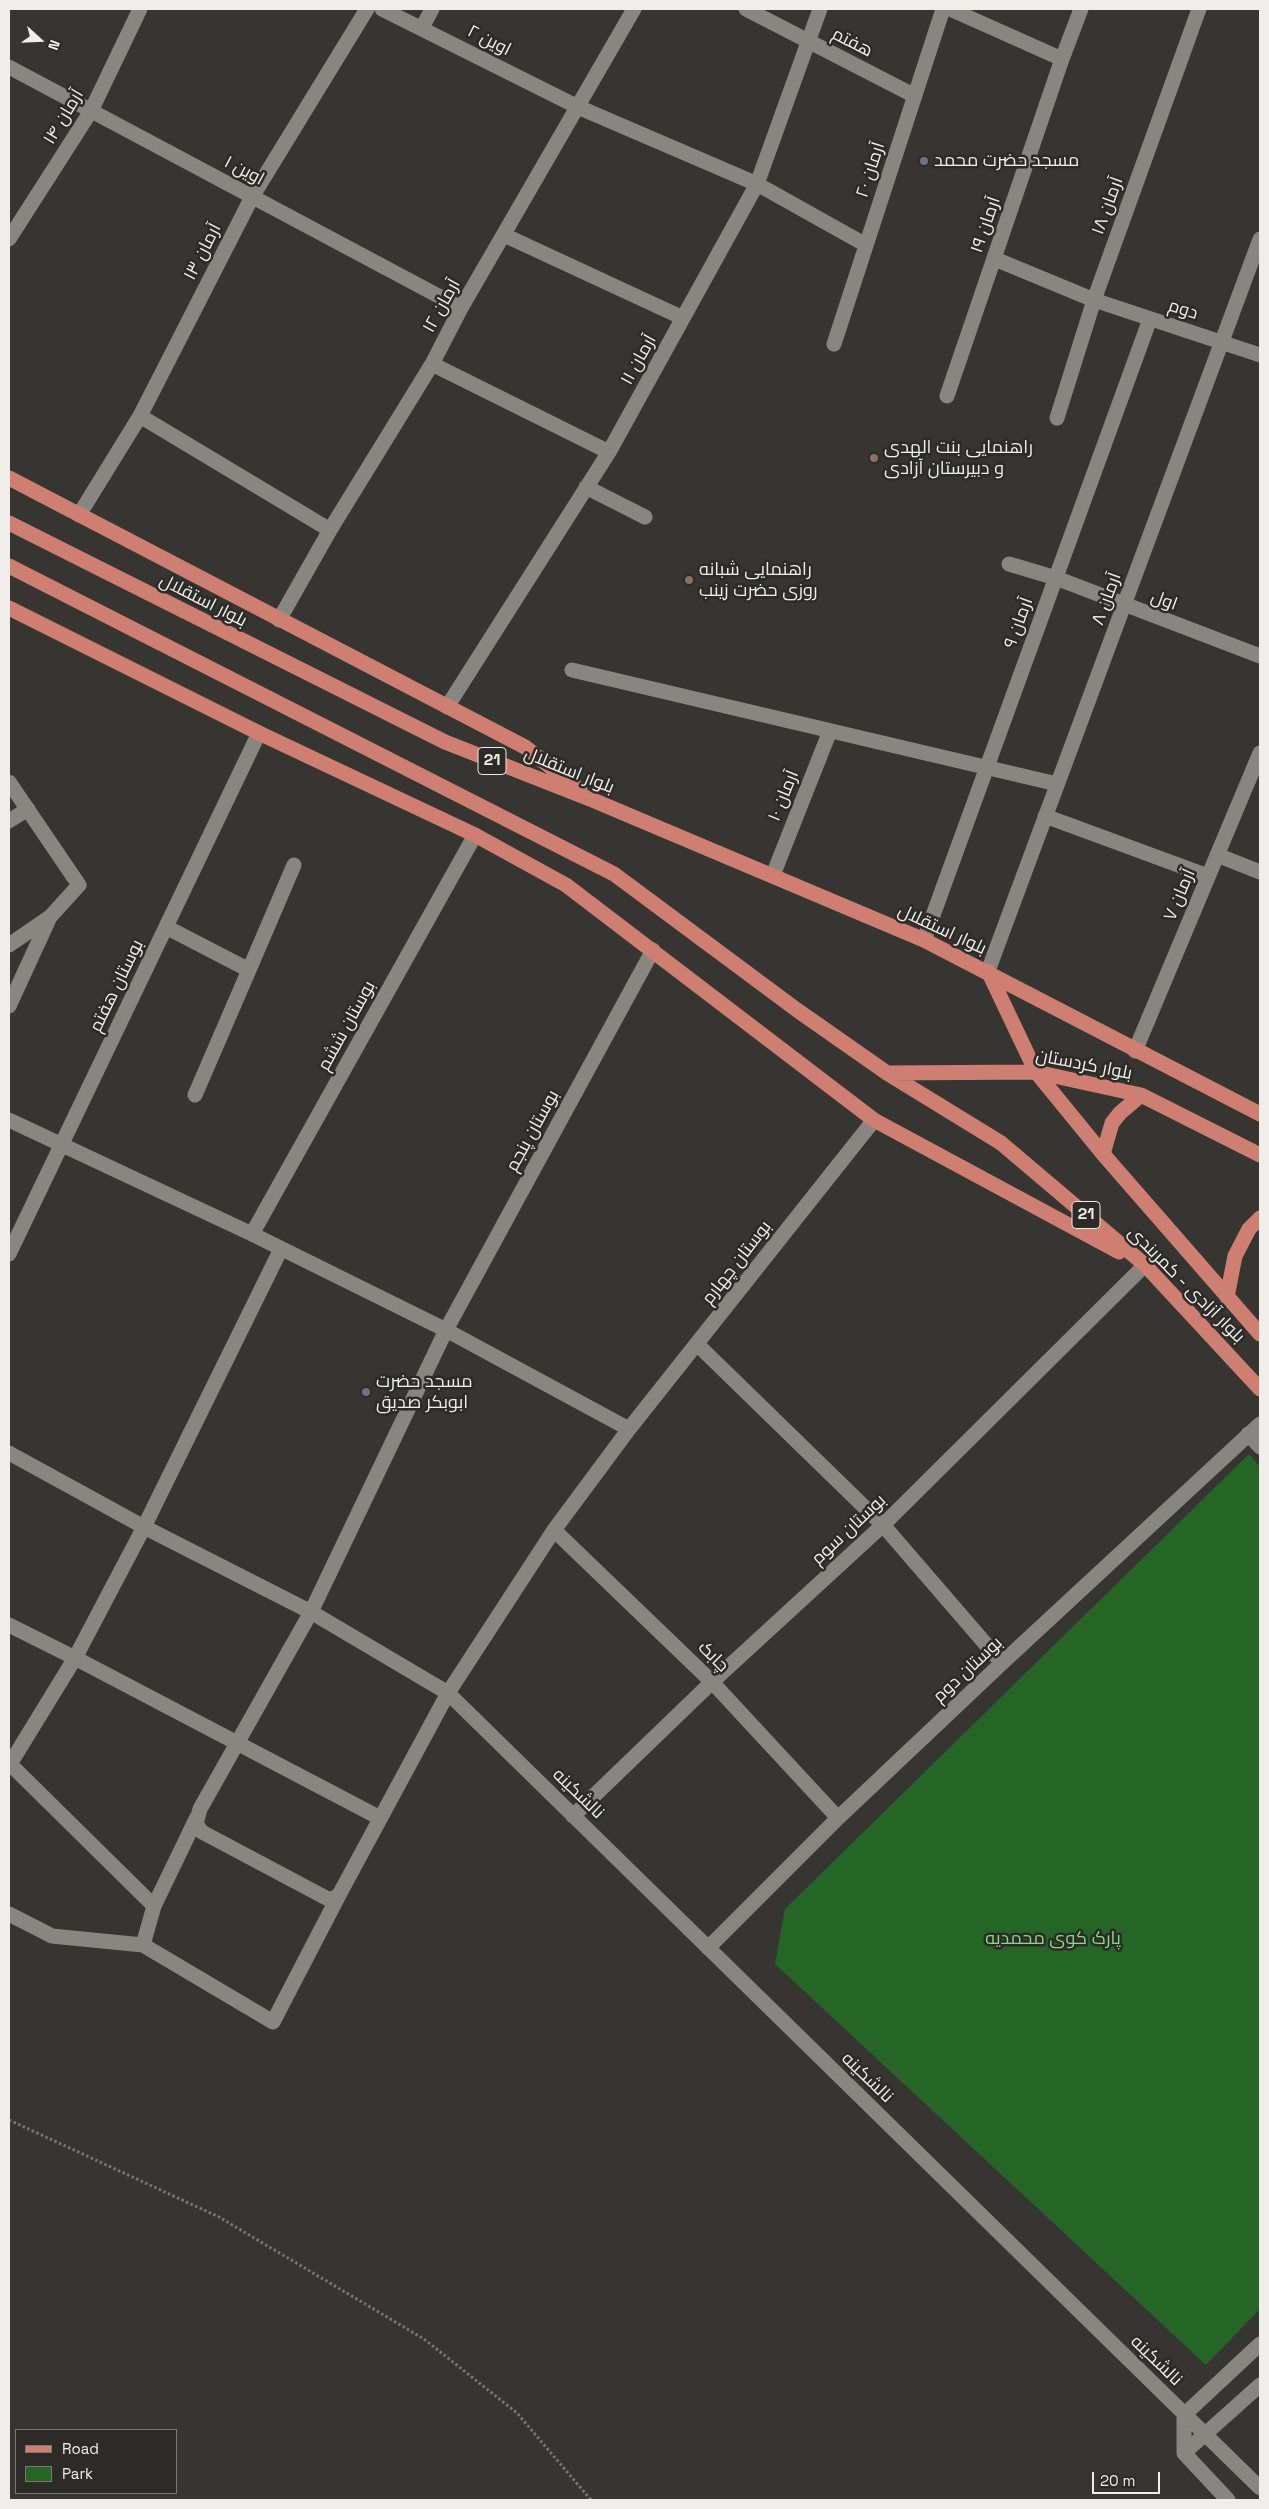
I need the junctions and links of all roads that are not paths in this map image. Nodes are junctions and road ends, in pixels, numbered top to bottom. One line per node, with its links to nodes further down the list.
1 (140, 9): 18 (street, آرمان ۱۴)
2 (367, 9): 20 (street, آرمان ۱۳)
3 (382, 9): 12 (street, اوین ۲)
4 (432, 9): 12 (street)
5 (634, 9): 17 (street, آرمان ۱۲)
6 (746, 9): 13 (street, هفتم)
7 (820, 9): 13 (street, آرمان ۱۱)
8 (943, 9): 16 (street, آرمان ۲۰)
9 (950, 9): 14 (street)
10 (1081, 9): 14 (street, آرمان ۱۹)
11 (1199, 9): 26 (street, آرمان ۱۸)
12 (422, 28): 17 (street, اوین ۲)
13 (807, 41): 16 (street, هفتم); 19 (street, آرمان ۱۱)
14 (1062, 59): 25 (street, آرمان ۱۹)
15 (9, 67): 18 (street, اوین ۱)
16 (915, 96): 24 (street, آرمان ۲۰)
17 (578, 107): 19 (street, اوین ۲); 21 (street, آرمان ۱۲)
18 (91, 111): 20 (street, اوین ۱); 22 (street, آرمان ۱۴)
19 (757, 184): 24 (street, اوین ۲); 28 (street, آرمان ۱۱)
20 (252, 197): 27 (street, اوین ۱); 35 (street, آرمان ۱۳)
21 (504, 235): 27 (street, آرمان ۱۲); 28 (street)
22 (9, 239)
23 (1260, 239): 30 (street, آرمان ۸)
24 (866, 245): 31 (street, آرمان ۲۰)
25 (995, 259): 26 (street, دوم); 34 (street, آرمان ۱۹)
26 (1094, 300): 29 (street, دوم); 36 (street, آرمان ۱۸)
27 (461, 308): 33 (street, آرمان ۱۲)
28 (683, 318): 37 (street, آرمان ۱۱)
29 (1150, 318): 30 (street, دوم); 46 (street, آرمان ۹)
30 (1222, 342): 32 (street, دوم); 47 (street, آرمان ۸)
31 (834, 344)
32 (1260, 355)
33 (432, 364): 37 (street); 43 (street, آرمان ۱۲)
34 (947, 396)
35 (140, 416): 40 (street, آرمان ۱۳); 43 (street)
36 (1057, 418)
37 (609, 452): 39 (street, آرمان ۱۱)
38 (9, 478): 40 (main road)
39 (586, 487): 41 (street); 52 (street, آرمان ۱۱)
40 (79, 515): 49 (main road)
41 (645, 517)
42 (9, 523): 59 (main road, بلوار استقلال / 21)
43 (330, 530): 49 (street, آرمان ۱۲)
44 (1009, 564): 46 (street, اول)
45 (9, 566): 79 (main road, 21)
46 (1056, 578): 47 (street, اول); 56 (street, آرمان ۹)
47 (1124, 606): 50 (street, اول); 58 (street, آرمان ۸)
48 (9, 608): 54 (main road)
49 (279, 620): 52 (main road)
50 (1260, 656)
51 (572, 670): 53 (street)
52 (447, 707): 59 (main road)
53 (830, 730): 56 (street); 67 (street, آرمان ۱۰)
54 (259, 733): 63 (main road); 70 (street, بوستان هفتم)
55 (1260, 753): 64 (street, آرمان ۷)
56 (986, 768): 58 (street); 71 (street, آرمان ۹)
57 (9, 782): 60 (street)
58 (1057, 784): 61 (street, آرمان ۸)
59 (595, 801): 67 (main road, بلوار استقلال / 21)
60 (28, 809): 62 (street); 69 (street)
61 (1045, 816): 68 (street); 75 (street, آرمان ۸)
62 (9, 821)
63 (475, 835): 73 (main road); 89 (street, بوستان ششم)
64 (1217, 855): 66 (street); 68 (street, آرمان ۷)
65 (294, 865): 74 (street)
66 (1260, 872)
67 (773, 875): 71 (main road, بلوار استقلال / 21)
68 (1208, 876): 77 (street, آرمان ۷)
69 (50, 917): 72 (street); 76 (street)
70 (166, 927): 74 (street); 85 (street, بوستان هفتم)
71 (924, 940): 75 (main road, بلوار استقلال / 21)
72 (9, 945)
73 (653, 950): 84 (main road); 94 (street, بوستان پنجم)
74 (249, 970): 80 (street)
75 (988, 971): 77 (main road, بلوار کردستان); 78 (main road, بلوار آزادی - کمربندی)
76 (9, 1006)
77 (1135, 1051): 82 (main road, بلوار کردستان)
78 (1036, 1072): 79 (main road, بلوار کردستان); 81 (main road, بلوار کردستان); 86 (main road, بلوار آزادی - کمربندی)
79 (887, 1073): 92 (main road, بلوار آزادی - کمربندی / 21)
80 (196, 1095)
81 (1141, 1095): 86 (main road); 87 (main road, بلوار کردستان)
82 (1260, 1114)
83 (9, 1120): 85 (street)
84 (874, 1120): 92 (main road); 96 (street, بوستان چهارم)
85 (61, 1145): 89 (street); 91 (street, بوستان هفتم)
86 (1103, 1154): 93 (main road, بلوار آزادی - کمربندی)
87 (1260, 1155)
88 (1260, 1218): 93 (main road)
89 (252, 1234): 90 (street)
90 (281, 1249): 94 (street); 104 (street)
91 (9, 1254)
92 (1145, 1265): 97 (main road, بلوار آزادی - کمربندی / 21); 103 (street, بوستان سوم)
93 (1227, 1296): 95 (main road, بلوار آزادی - کمربندی)
94 (446, 1330): 99 (street); 106 (street, بوستان پنجم)
95 (1260, 1334)
96 (697, 1344): 99 (street, بوستان چهارم); 103 (street)
97 (1260, 1388)
98 (1260, 1424): 100 (street, بوستان دوم)
99 (629, 1430): 105 (street, بوستان چهارم)
100 (1248, 1434): 101 (street); 109 (street, بوستان دوم)
101 (1260, 1447)
102 (9, 1453): 104 (street, نالشکینه)
103 (883, 1525): 109 (street); 110 (street, بوستان سوم)
104 (144, 1527): 106 (street, نالشکینه); 108 (street)
105 (554, 1530): 110 (street, چابک); 111 (street, بوستان چهارم)
106 (311, 1612): 111 (street, نالشکینه); 112 (street, بوستان پنجم)
107 (9, 1625): 108 (street)
108 (75, 1658): 112 (street); 118 (street)
109 (1002, 1663): 116 (street, بوستان دوم)
110 (712, 1682): 113 (street, بوستان سوم); 116 (street, چابک)
111 (448, 1694): 113 (street, نالشکینه); 115 (street, بوستان چهارم)
112 (238, 1743): 114 (street, بوستان پنجم); 115 (street)
113 (574, 1816): 121 (street, نالشکینه)
114 (197, 1817): 117 (street); 118 (street, بوستان پنجم)
115 (380, 1818): 117 (street, بوستان چهارم)
116 (838, 1818): 121 (street, بوستان دوم)
117 (339, 1895): 120 (street, بوستان چهارم)
118 (154, 1906): 120 (street, بوستان پنجم)
119 (9, 1914): 120 (street)
120 (143, 1945)
121 (708, 1948): 124 (street, نالشکینه)
122 (1260, 2344): 124 (street)
123 (1260, 2385): 125 (street)
124 (1184, 2415): 125 (street, نالشکینه); 126 (street)
125 (1205, 2435): 126 (street); 127 (street, نالشکینه)
126 (1184, 2453): 128 (street)
127 (1260, 2488)
128 (1228, 2500)

